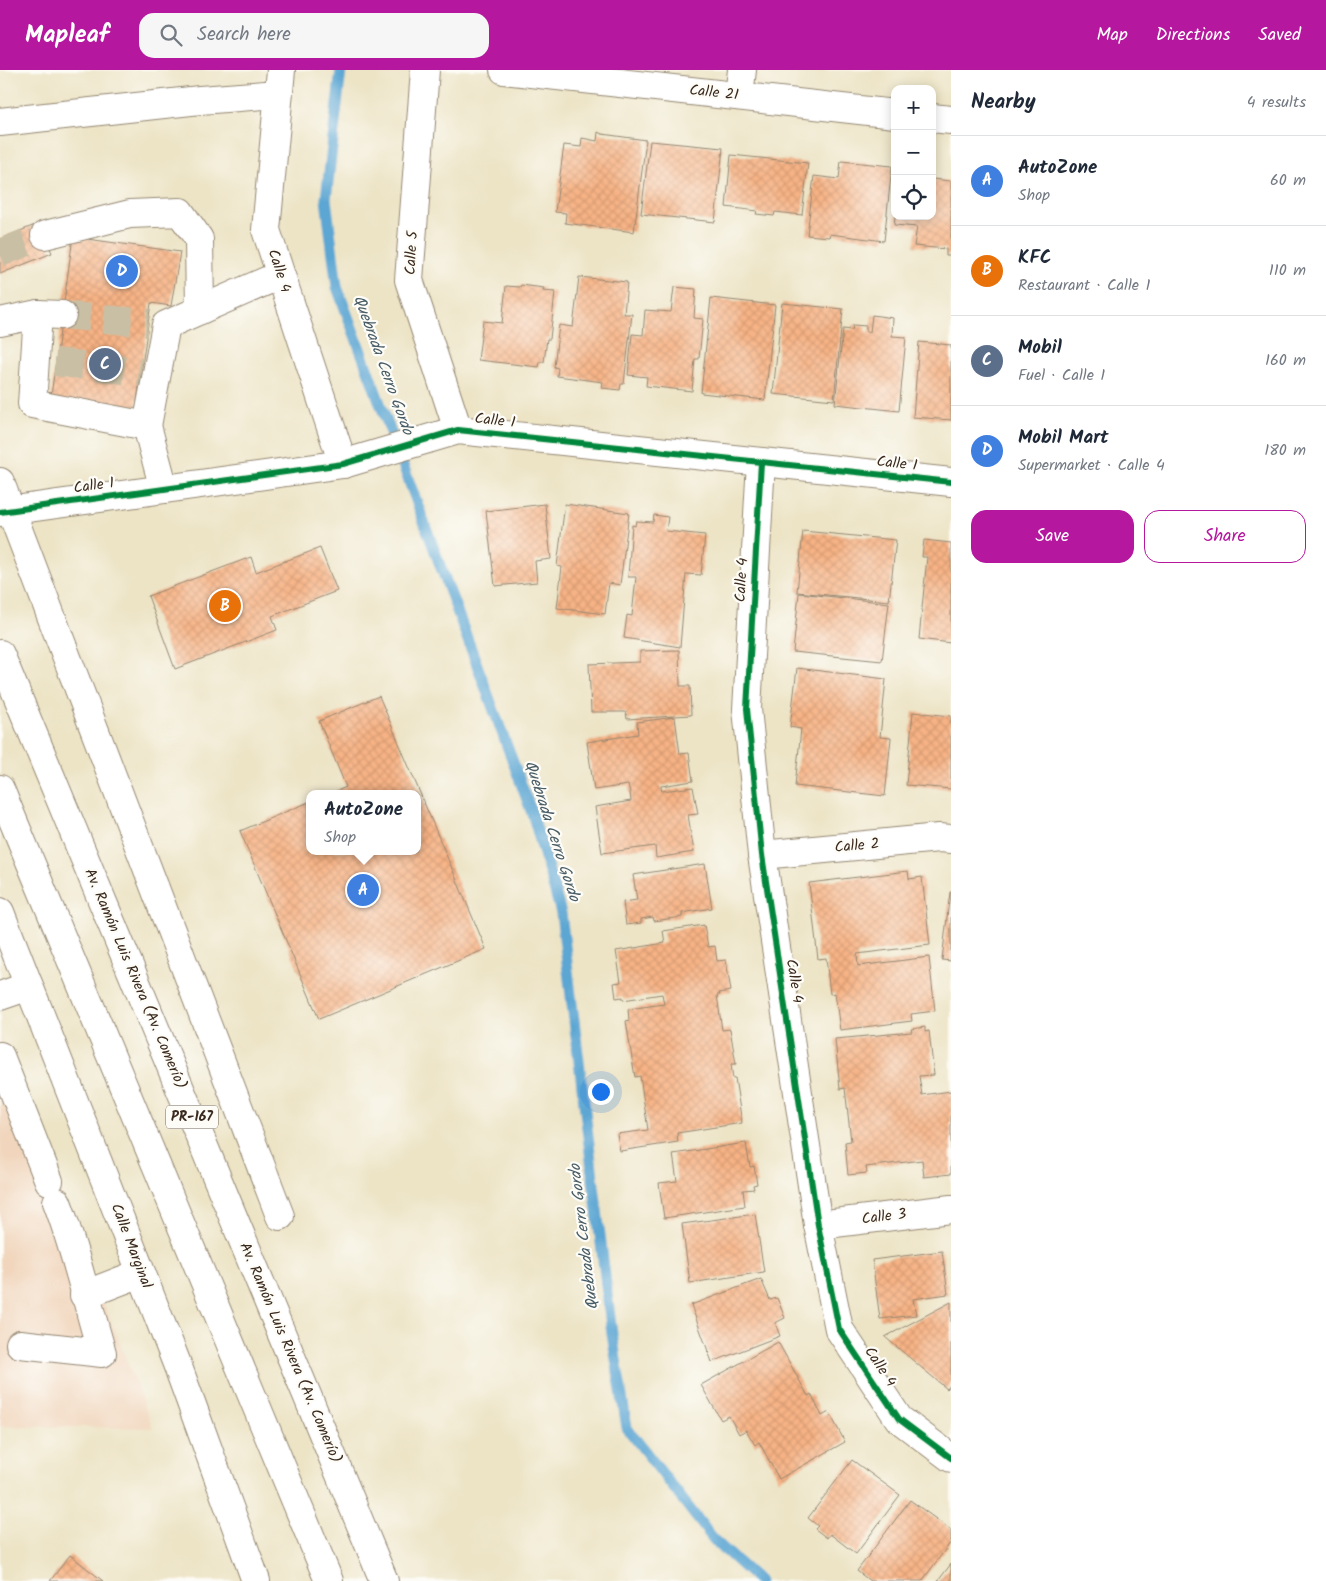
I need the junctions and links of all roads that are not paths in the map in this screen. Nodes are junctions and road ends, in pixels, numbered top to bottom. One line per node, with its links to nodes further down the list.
1 (425, 70): 14 (street, Calle 5)
2 (504, 70): 4 (street, Calle 21)
3 (280, 82): 8 (street); 10 (street, Calle 4)
4 (741, 83): 5 (street, Calle 21)
5 (891, 113)
6 (936, 118): 7 (street)
7 (951, 120)
8 (0, 122)
9 (45, 235): 11 (street)
10 (280, 274): 11 (street); 16 (street, Calle 4)
11 (200, 310): 13 (street)
12 (0, 322): 13 (street)
13 (147, 426): 19 (street)
14 (458, 430): 15 (street, Calle 1); 16 (street, Calle 1)
15 (761, 462): 18 (street, Calle 1); 24 (street, Calle 4)
16 (344, 464): 19 (street, Calle 1)
17 (0, 482): 20 (street)
18 (951, 482)
19 (164, 489): 20 (street, Calle 1)
20 (6, 511): 30 (street)
21 (0, 654): 38 (street, Av. Ramón Luis Rivera (Av. Comerío) / PR-167)
22 (0, 789): 37 (street)
23 (951, 839): 24 (street, Calle 2)
24 (762, 855): 31 (street, Calle 4)
25 (0, 912): 26 (street, Calle Marginal)
26 (29, 986): 27 (street); 32 (street, Calle Marginal)
27 (0, 996)
28 (0, 1056): 33 (street)
29 (951, 1209): 31 (street, Calle 3)
30 (280, 1216)
31 (818, 1225): 35 (street, Calle 4)
32 (141, 1272): 33 (street); 36 (street, Calle Marginal)
33 (84, 1295): 34 (street)
34 (20, 1344)
35 (951, 1458)
36 (256, 1581)
37 (329, 1581)
38 (384, 1581)

